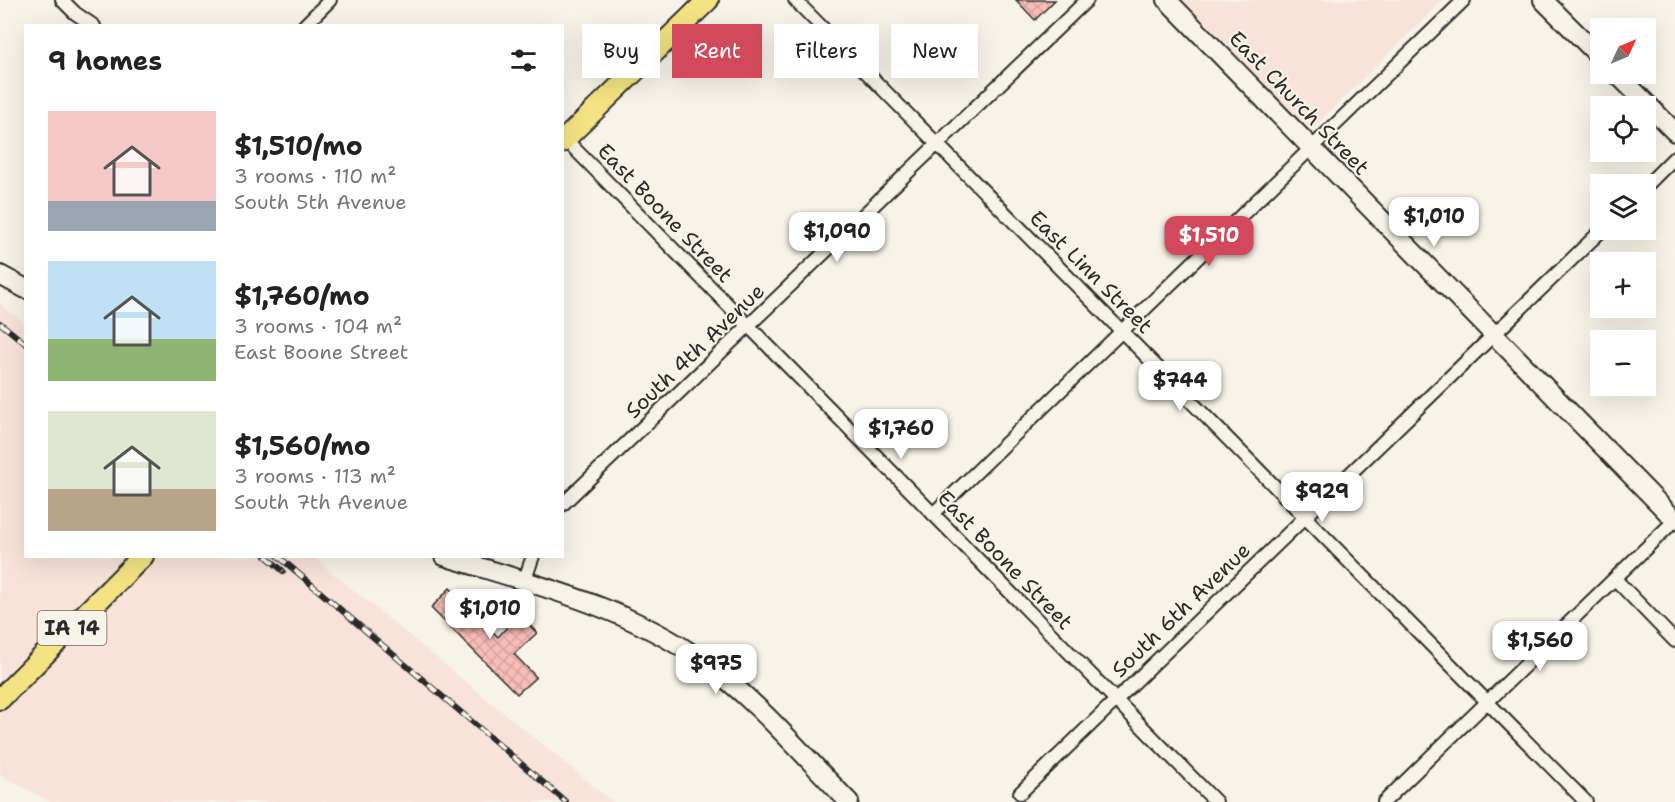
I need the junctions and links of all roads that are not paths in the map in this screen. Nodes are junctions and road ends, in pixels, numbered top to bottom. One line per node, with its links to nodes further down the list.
1 (62, 0): 9 (street)
2 (330, 0): 10 (street)
3 (708, 0): 14 (main road)
4 (795, 0): 15 (street, East Linn Street)
5 (1087, 0): 15 (street, South 4th Avenue)
6 (1167, 0): 16 (street, East Church Street)
7 (1464, 0): 16 (street)
8 (1543, 0): 11 (street)
9 (91, 24)
10 (305, 24)
11 (1590, 47)
12 (1627, 84): 13 (street)
13 (1675, 132)
14 (564, 140): 22 (street, East Boone Street)
15 (938, 144): 22 (street, South 4th Avenue); 23 (street, East Linn Street)
16 (1311, 148): 23 (street); 24 (street, East Church Street)
17 (1675, 157): 18 (street)
18 (1656, 176)
19 (1592, 240): 24 (street, South 6th Avenue)
20 (0, 275): 21 (street)
21 (24, 288)
22 (749, 327): 25 (street, South 4th Avenue); 26 (street, East Boone Street)
23 (1122, 331): 26 (street); 27 (street, East Linn Street)
24 (1493, 335): 27 (street, South 6th Avenue); 28 (street, East Church Street)
25 (564, 503)
26 (933, 514): 36 (street, East Boone Street)
27 (1306, 518): 36 (street, South 6th Avenue); 37 (street, East Linn Street)
28 (1675, 520): 32 (street)
29 (141, 558): 35 (main road, IA 14)
30 (450, 558): 33 (street)
31 (532, 558): 33 (street)
32 (1615, 579): 34 (street); 37 (street)
33 (524, 582): 39 (street)
34 (1675, 640)
35 (0, 699)
36 (1115, 699): 38 (street, South 6th Avenue); 40 (street, East Boone Street)
37 (1487, 702): 41 (street); 42 (street, East Linn Street)
38 (1020, 793)
39 (849, 802)
40 (1216, 802)
41 (1384, 802)
42 (1586, 802)

